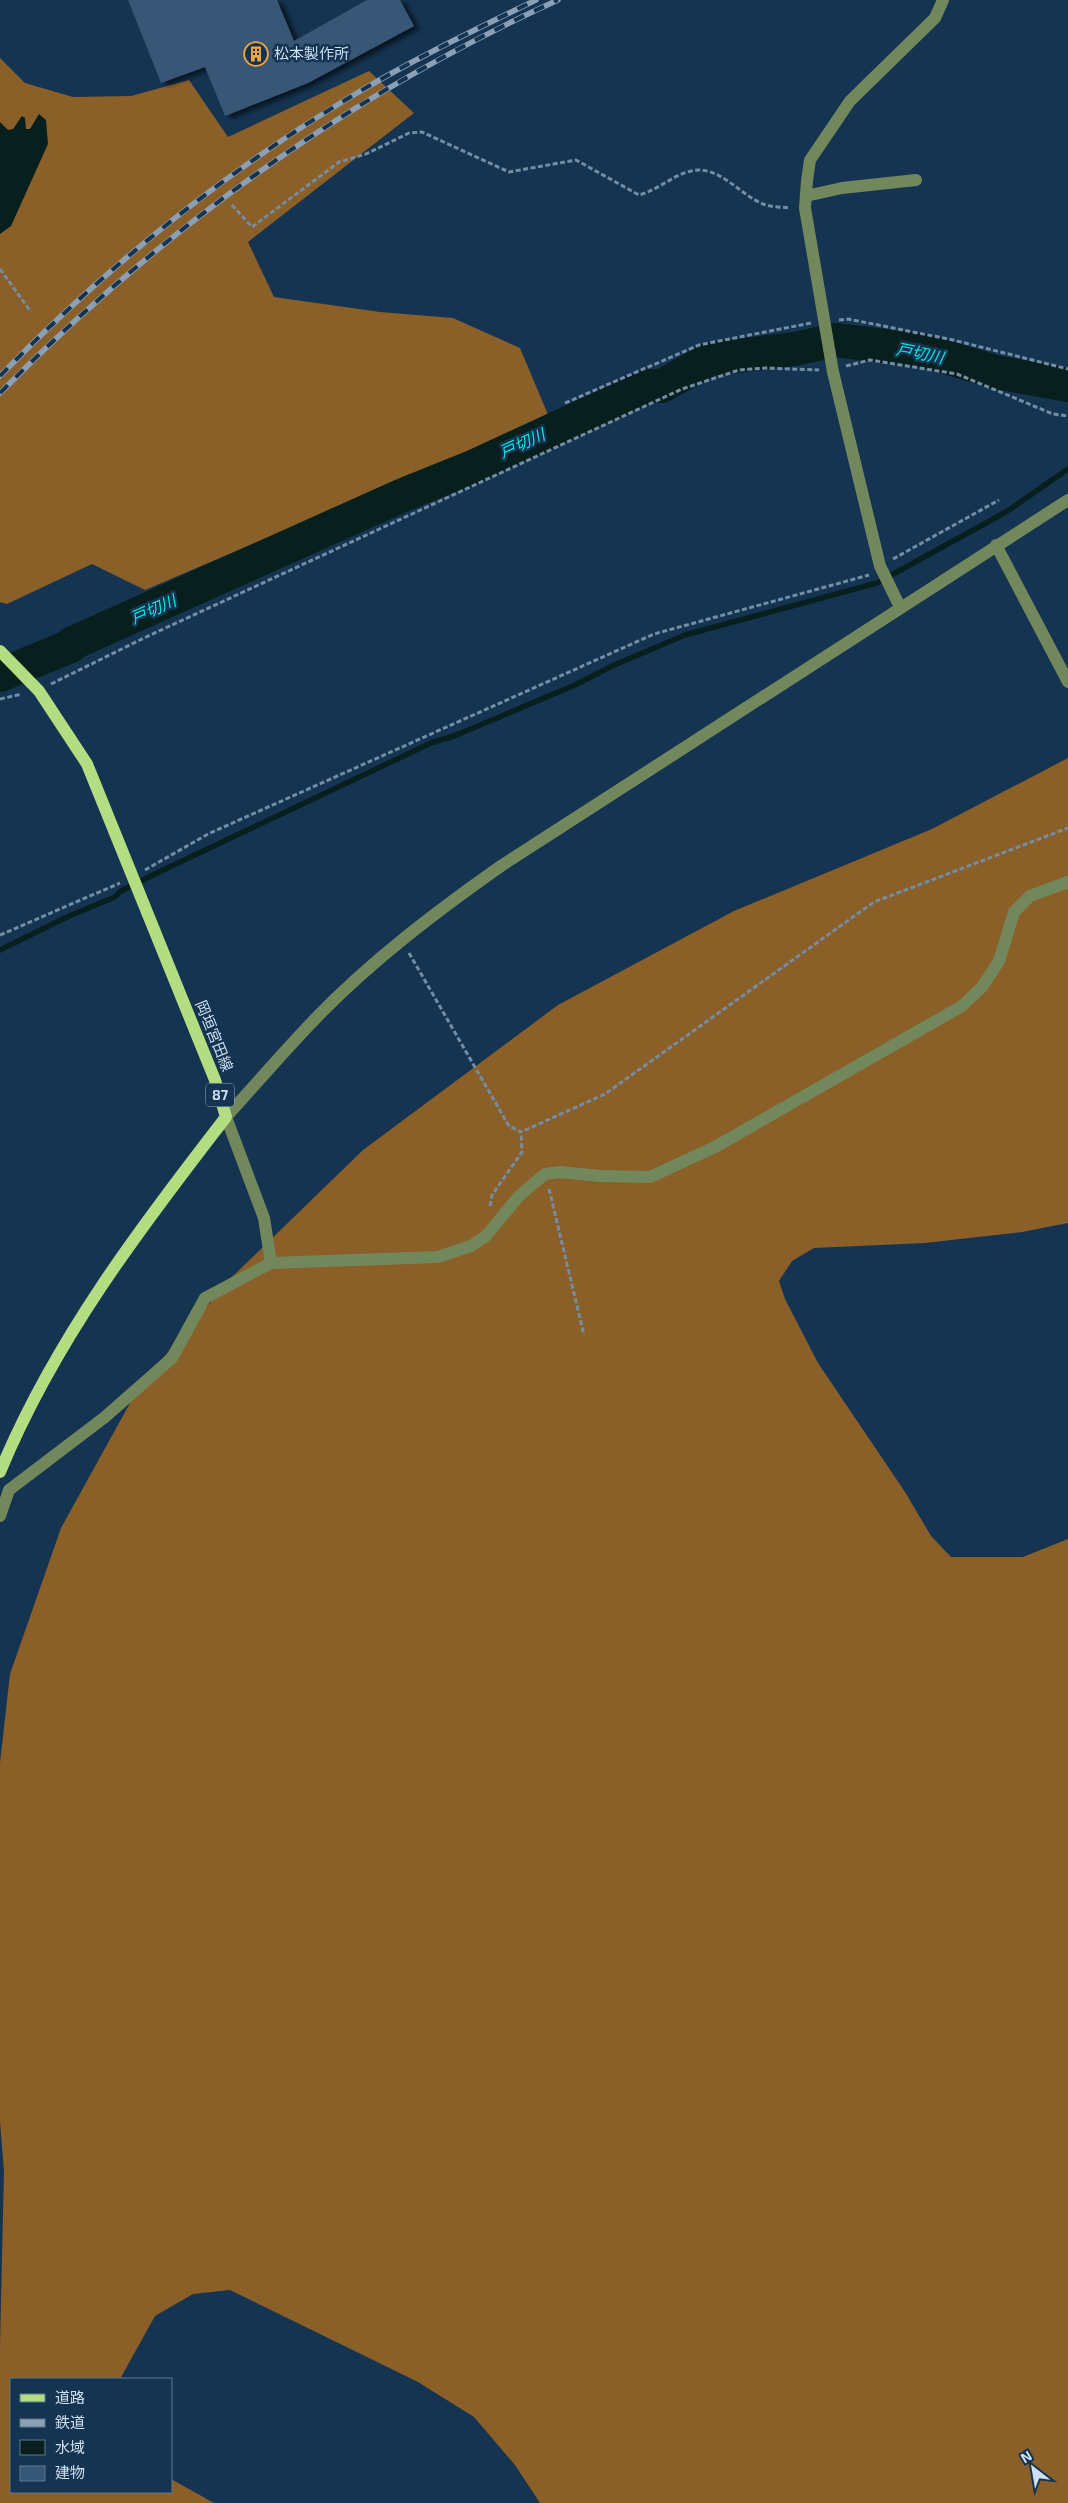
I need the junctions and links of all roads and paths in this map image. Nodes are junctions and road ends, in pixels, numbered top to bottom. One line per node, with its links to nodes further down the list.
1 (943, 0): 3 (street)
2 (916, 180): 3 (street)
3 (806, 202): 4 (path); 7 (street)
4 (232, 205)
5 (0, 269): 6 (path)
6 (31, 312)
7 (826, 320): 8 (path); 9 (street); 10 (path)
8 (1068, 369)
9 (833, 372): 11 (path); 15 (street); 19 (path)
10 (565, 403)
11 (1068, 416)
12 (999, 500): 15 (path)
13 (1068, 500): 14 (street)
14 (996, 545): 16 (street); 18 (street)
15 (880, 566): 16 (street); 21 (path)
16 (900, 607): 24 (street)
17 (1, 652): 19 (main road, 岡垣宮田線 / 87)
18 (1068, 682)
19 (35, 687): 21 (main road, 岡垣宮田線 / 87)
20 (1068, 828): 26 (path)
21 (134, 877): 23 (path); 25 (main road, 岡垣宮田線 / 87)
22 (1068, 882): 27 (street)
23 (0, 935)
24 (401, 941): 25 (street); 26 (path)
25 (226, 1116): 29 (street); 31 (main road, 87)
26 (521, 1132): 28 (path)
27 (545, 1174): 28 (street); 30 (path)
28 (486, 1236): 29 (street)
29 (271, 1263): 32 (street)
30 (584, 1335)
31 (0, 1472)
32 (0, 1516)

